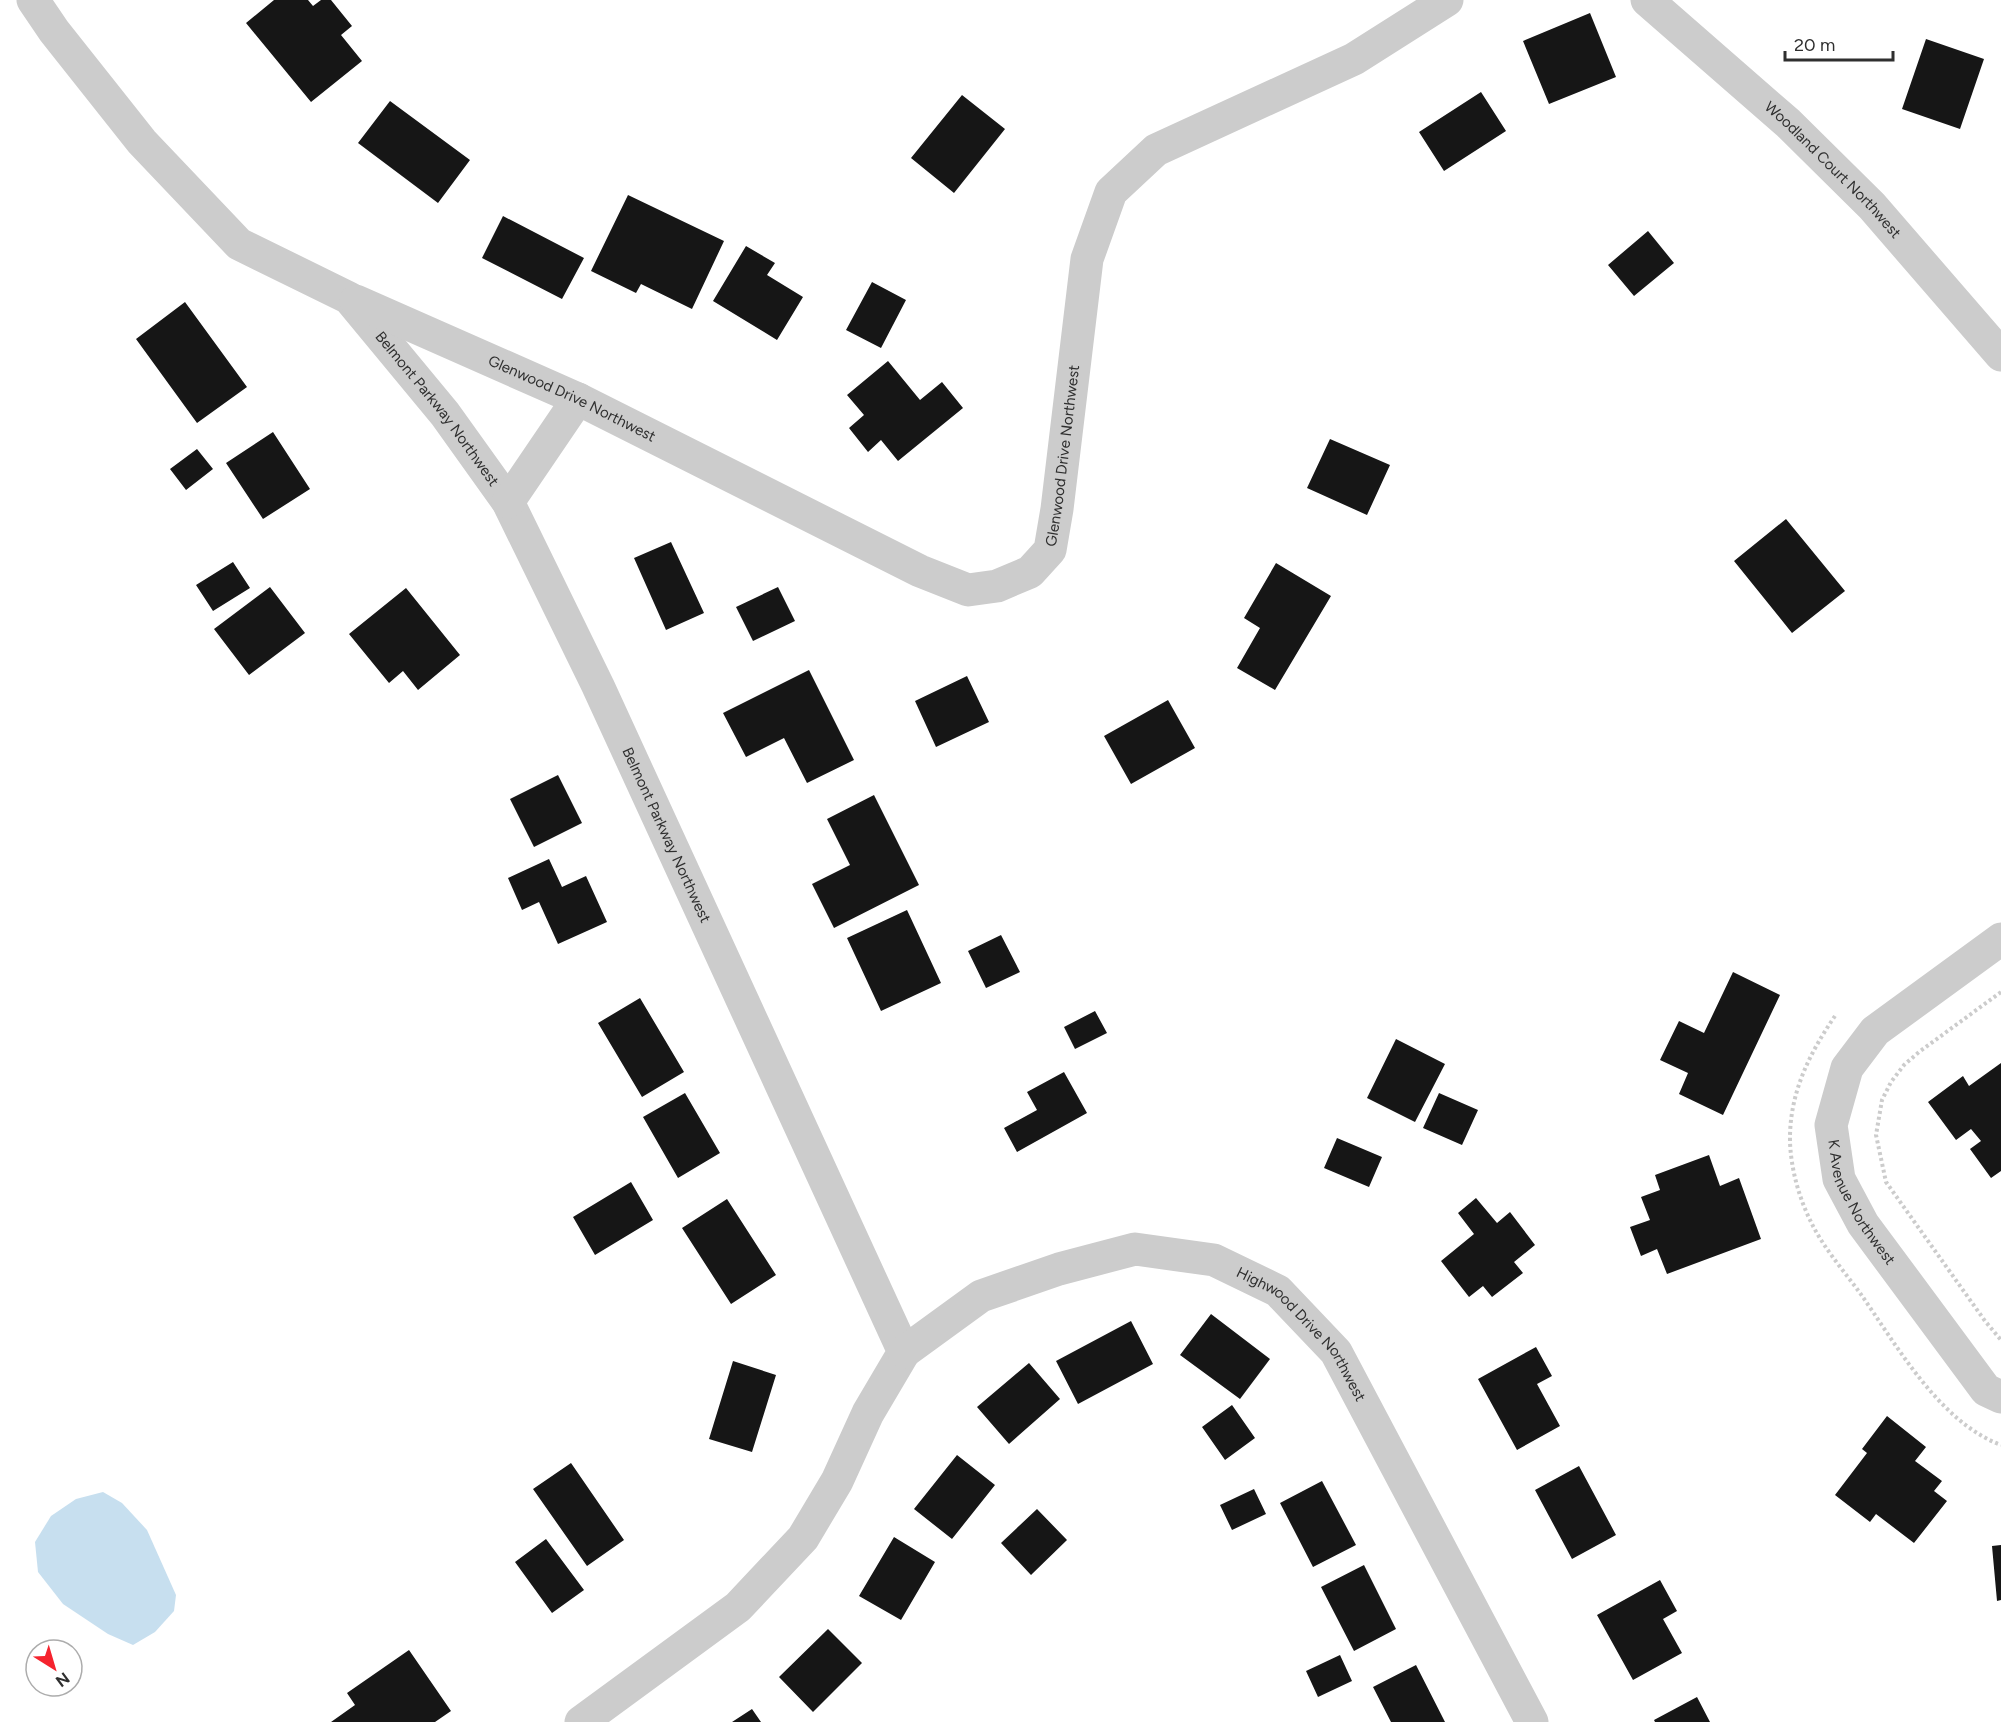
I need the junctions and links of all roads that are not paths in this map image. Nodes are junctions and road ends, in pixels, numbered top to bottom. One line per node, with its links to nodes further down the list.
1 (33, 0): 4 (street, Belmont Parkway Northwest)
2 (1447, 0): 6 (street, Glenwood Drive Northwest)
3 (1647, 0): 5 (street, Woodland Court Northwest)
4 (349, 298): 6 (street, Glenwood Drive Northwest); 7 (street, Belmont Parkway Northwest)
5 (2001, 355)
6 (578, 399): 7 (street)
7 (508, 502): 9 (street, Belmont Parkway Northwest)
8 (2001, 939): 10 (street, K Avenue Northwest)
9 (904, 1352): 11 (street); 12 (street, Highwood Drive Northwest)
10 (2001, 1397)
11 (581, 1722)
12 (1532, 1722)

